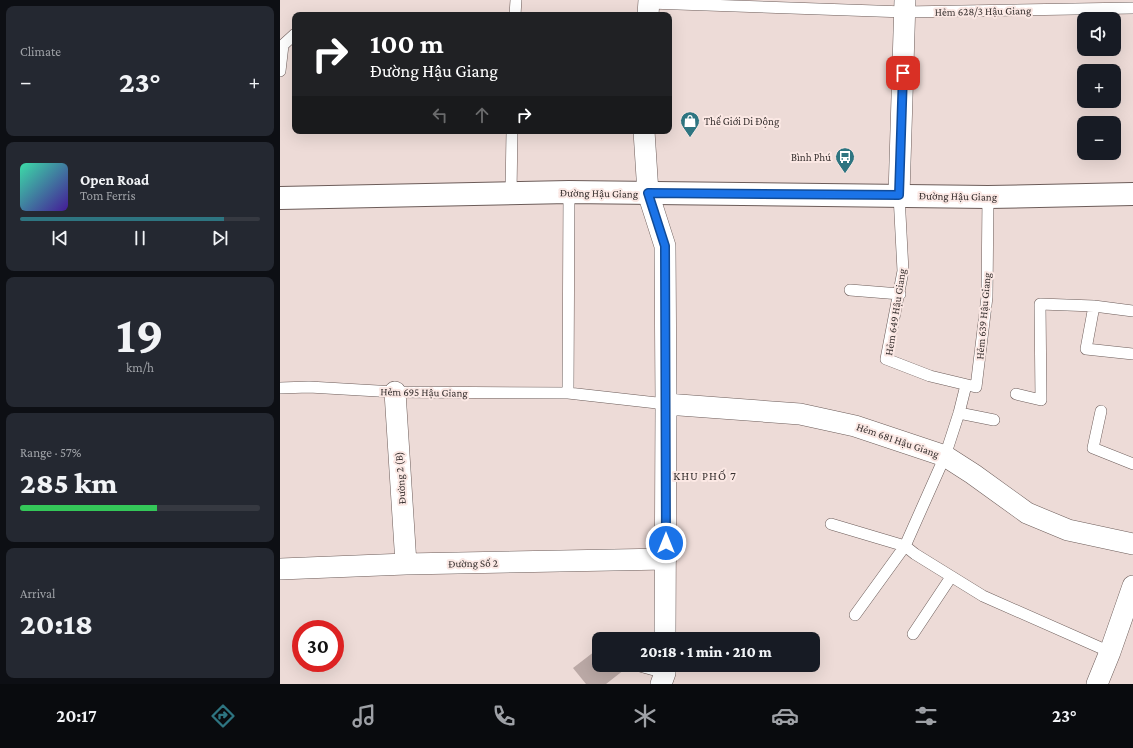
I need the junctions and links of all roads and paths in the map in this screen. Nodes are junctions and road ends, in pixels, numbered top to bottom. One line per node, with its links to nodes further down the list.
1 (516, 0): 5 (lane)
2 (649, 6): 3 (lane, Hẻm 628/3 Hậu Giang)
3 (905, 6): 4 (lane, Hẻm 628/3 Hậu Giang); 14 (street)
4 (1133, 8)
5 (515, 12)
6 (292, 37): 7 (lane)
7 (280, 71)
8 (512, 134): 11 (lane)
9 (644, 134): 12 (street)
10 (569, 192): 11 (main road, Đường Hậu Giang); 12 (main road, Đường Hậu Giang); 25 (lane)
11 (511, 193): 16 (main road, Đường Hậu Giang)
12 (648, 193): 14 (main road, Đường Hậu Giang); 27 (street)
13 (1133, 194): 15 (main road, Đường Hậu Giang)
14 (899, 195): 15 (main road, Đường Hậu Giang); 18 (lane, Hẻm 649 Hậu Giang)
15 (988, 197): 22 (lane, Hẻm 639 Hậu Giang)
16 (280, 198)
17 (850, 290): 18 (lane)
18 (900, 294): 22 (lane, Hẻm 649 Hậu Giang)
19 (1094, 306): 20 (lane); 21 (lane); 26 (lane)
20 (1133, 311)
21 (1133, 354)
22 (966, 385): 29 (lane)
23 (280, 388): 24 (lane, Hẻm 695 Hậu Giang)
24 (395, 392): 25 (lane, Hẻm 695 Hậu Giang); 37 (street, Đường 2 (B))
25 (568, 393): 27 (lane, Hẻm 695 Hậu Giang)
26 (1016, 394)
27 (666, 404): 31 (street, Hẻm 681 Hậu Giang); 36 (street)
28 (1101, 411): 32 (lane)
29 (959, 413): 30 (lane); 31 (lane)
30 (994, 420)
31 (945, 456): 34 (street, Hẻm 681 Hậu Giang); 35 (lane)
32 (1133, 464)
33 (831, 524): 35 (lane)
34 (1133, 544)
35 (905, 546): 39 (lane); 41 (lane)
36 (666, 559): 37 (street, Đường Số 2); 42 (street)
37 (406, 564): 38 (street, Đường Số 2)
38 (280, 568)
39 (951, 577): 43 (lane); 44 (lane)
40 (1133, 586): 44 (street)
41 (855, 615)
42 (665, 632)
43 (913, 634)
44 (1110, 652): 45 (street)
45 (1097, 684)

